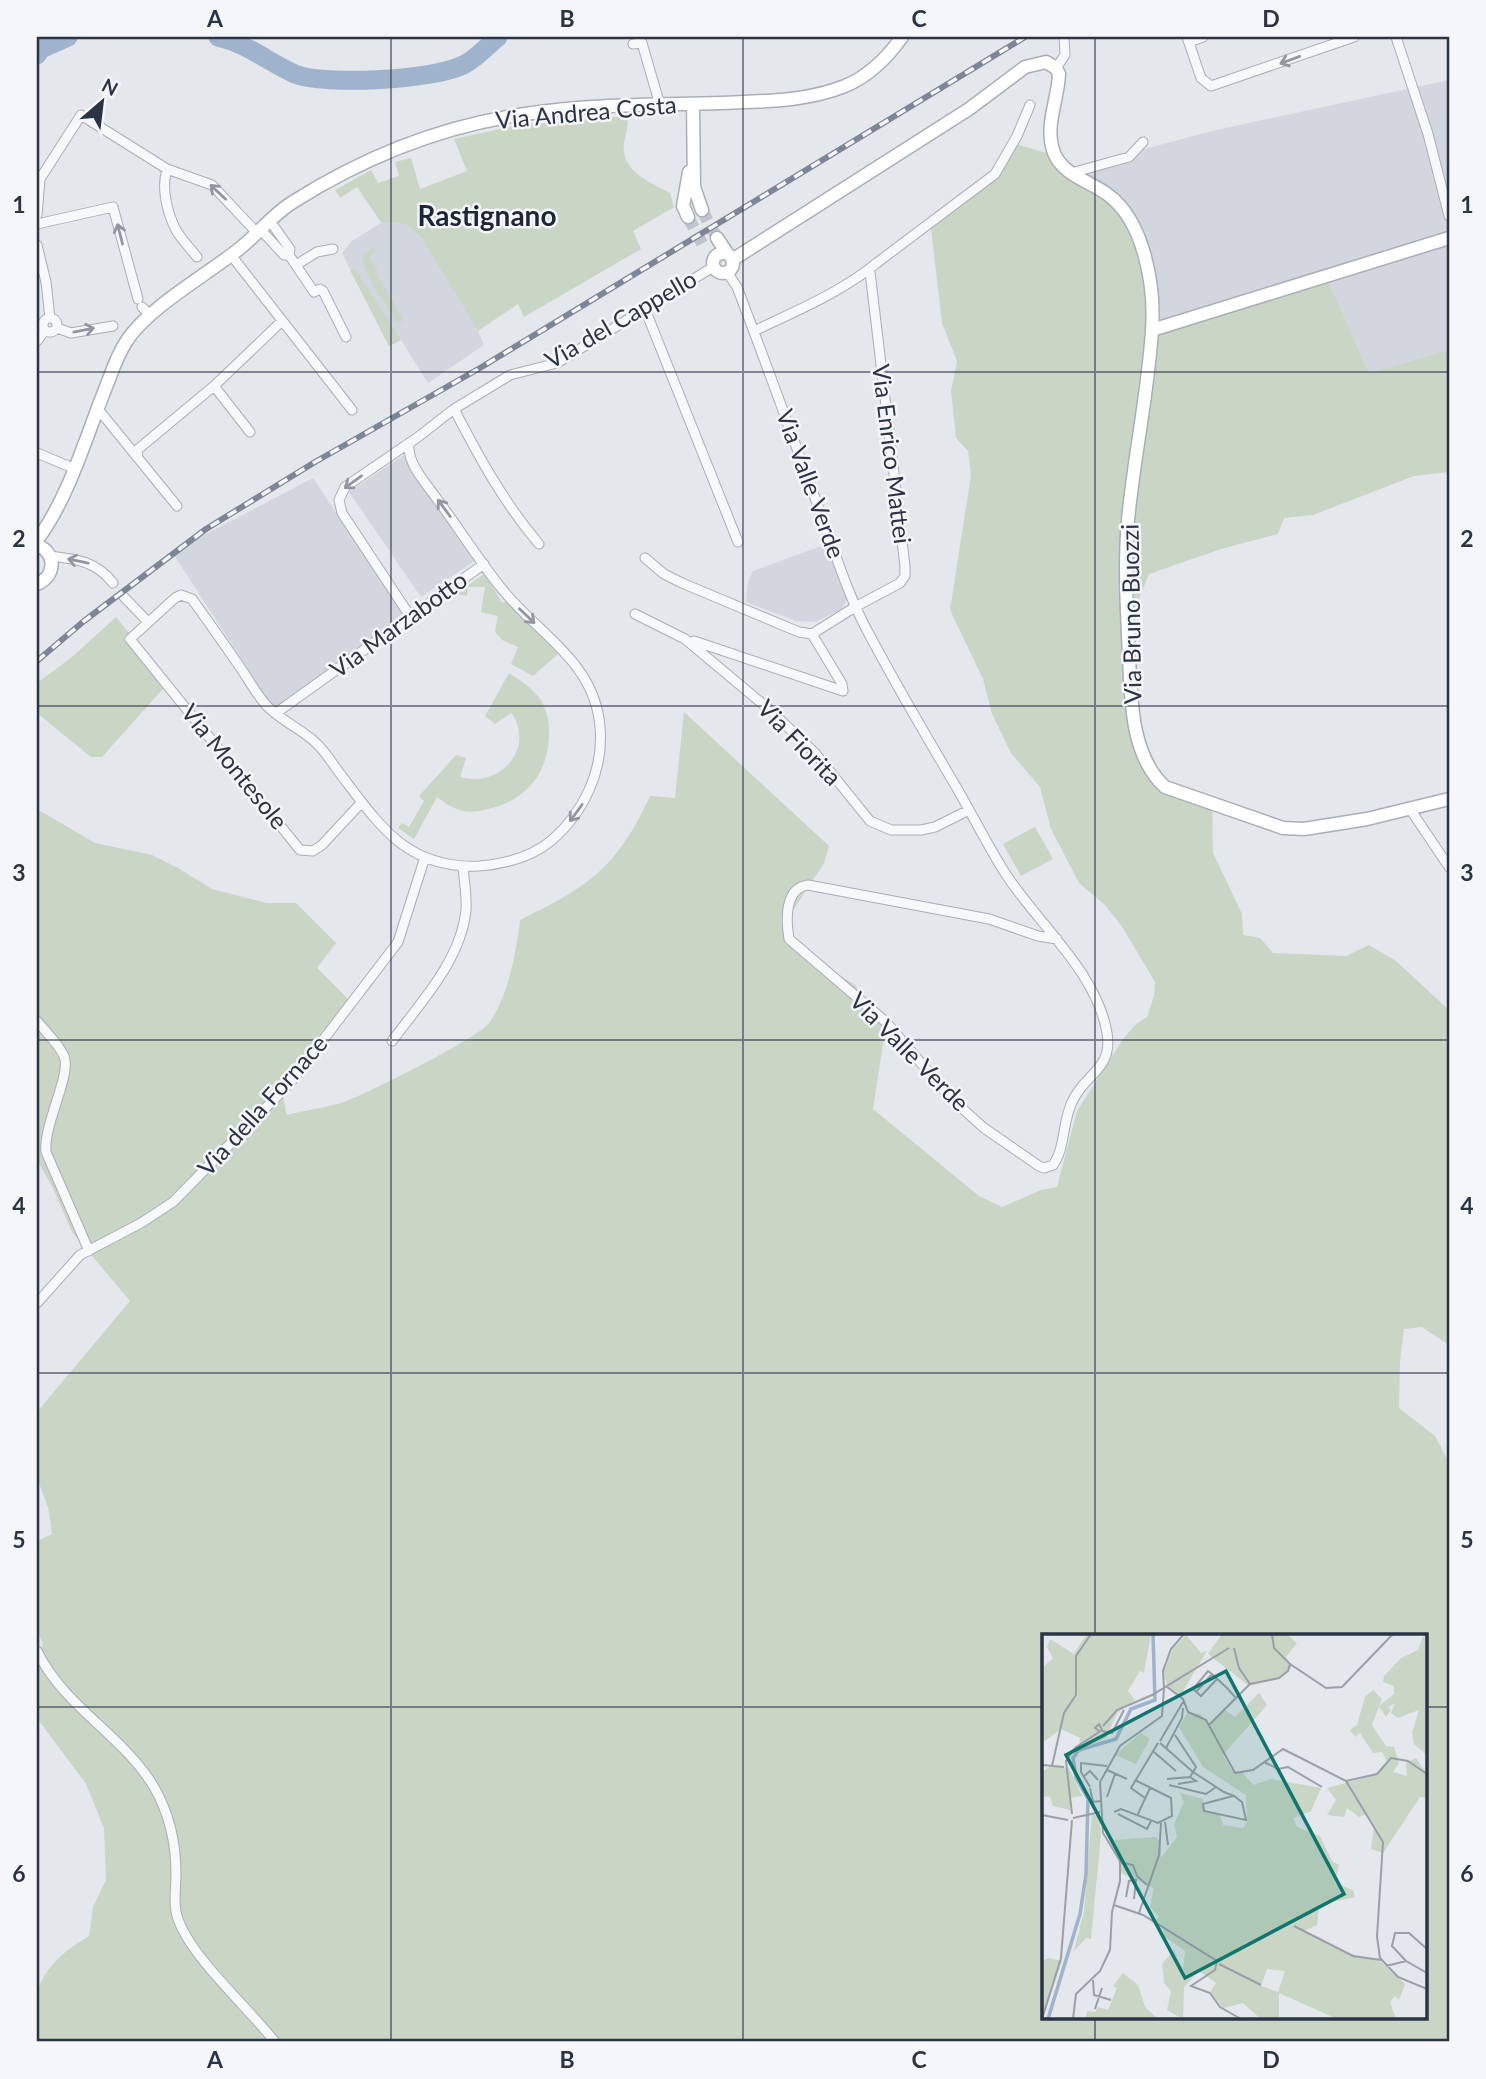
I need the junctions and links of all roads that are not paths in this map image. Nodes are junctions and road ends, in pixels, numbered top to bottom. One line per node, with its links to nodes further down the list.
1 (901, 37): 9 (street, Via Andrea Costa)
2 (1064, 37): 8 (street, Via Bruno Buozzi)
3 (1203, 37): 6 (street)
4 (1354, 37): 6 (street, one-way to 6)
5 (1396, 37): 18 (street)
6 (1188, 39)
7 (633, 44): 10 (street)
8 (1056, 68): 15 (street, Via Bruno Buozzi); 28 (street)
9 (693, 104): 10 (street, Via Andrea Costa); 13 (street)
10 (660, 105): 21 (street, Via Andrea Costa)
11 (1030, 105): 32 (street)
12 (1143, 142): 15 (street)
13 (692, 162): 16 (street); 19 (street)
14 (167, 169): 17 (street); 21 (street, one-way to 14); 29 (street)
15 (1071, 173): 40 (street, Via Bruno Buozzi)
16 (702, 210)
17 (37, 215)
18 (1449, 216)
19 (688, 217)
20 (37, 224): 33 (street, one-way to 20)
21 (262, 228): 27 (street, Via Andrea Costa); 31 (street)
22 (1449, 238): 40 (street)
23 (716, 239): 28 (street, Via Valle Verde)
24 (37, 245): 35 (street)
25 (704, 247): 30 (street)
26 (333, 249): 31 (street)
27 (231, 255): 29 (street, Via Andrea Costa); 36 (street)
28 (729, 262): 30 (street); 30 (street); 41 (street, Via Valle Verde)
29 (202, 264): 33 (street, Via Andrea Costa)
30 (713, 264): 34 (street, Via del Cappello)
31 (296, 265): 42 (street)
32 (870, 272): 41 (street); 62 (street, Via Enrico Mattei)
33 (143, 307): 39 (street, Via Andrea Costa)
34 (645, 309): 46 (street, Via del Cappello); 54 (street)
35 (50, 318): 37 (street); 38 (street)
36 (282, 321): 44 (street); 47 (street)
37 (57, 328): 38 (street); 39 (street, one-way to 39)
38 (45, 330): 43 (street)
39 (121, 330): 45 (street, Via Andrea Costa)
40 (1153, 330): 71 (street, Via Bruno Buozzi)
41 (754, 331): 62 (street, Via Valle Verde)
42 (346, 337)
43 (37, 341)
44 (214, 386): 48 (street); 51 (street)
45 (98, 409): 51 (street); 52 (street, Via Andrea Costa)
46 (454, 409): 49 (street, Via del Cappello); 55 (street)
47 (352, 410)
48 (250, 432)
49 (409, 444): 58 (street, one-way to 49); 64 (street, Via del Cappello, one-way to 64)
50 (37, 453): 52 (street)
51 (138, 458): 53 (street)
52 (73, 468): 56 (street, Via Andrea Costa)
53 (177, 506)
54 (738, 542)
55 (538, 544)
56 (43, 548): 59 (street, one-way to 56); 60 (street, Via Andrea Costa)
57 (645, 558): 66 (street)
58 (484, 564): 64 (street, Via Marzabotto); 74 (street, Via Marzabotto, one-way to 74)
59 (113, 583)
60 (37, 584)
61 (124, 597): 65 (street)
62 (855, 607): 66 (street); 72 (street, Via Valle Verde)
63 (635, 614): 67 (street, Via Fiorita)
64 (410, 616): 68 (street, Via Marzabotto)
65 (148, 622): 68 (street, Via Marzabotto); 70 (street, Via Montesole)
66 (812, 634): 67 (street)
67 (685, 639): 72 (street, Via Fiorita)
68 (276, 713): 70 (street, Via Marzabotto)
69 (1449, 799): 71 (street, Via Bruno Buozzi)
70 (362, 802): 73 (street, Via Marzabotto)
71 (1410, 808): 75 (street)
72 (969, 810): 76 (street, Via Valle Verde)
73 (425, 857): 74 (street, Via Marzabotto); 79 (street, Via della Fornace)
74 (463, 866): 78 (street)
75 (1449, 867)
76 (1057, 939): 76 (street, Via Valle Verde)
77 (37, 1021): 79 (street)
78 (392, 1041)
79 (89, 1251): 80 (street, Via della Fornace)
80 (37, 1303)
81 (37, 1651): 82 (street)
82 (275, 2042)

